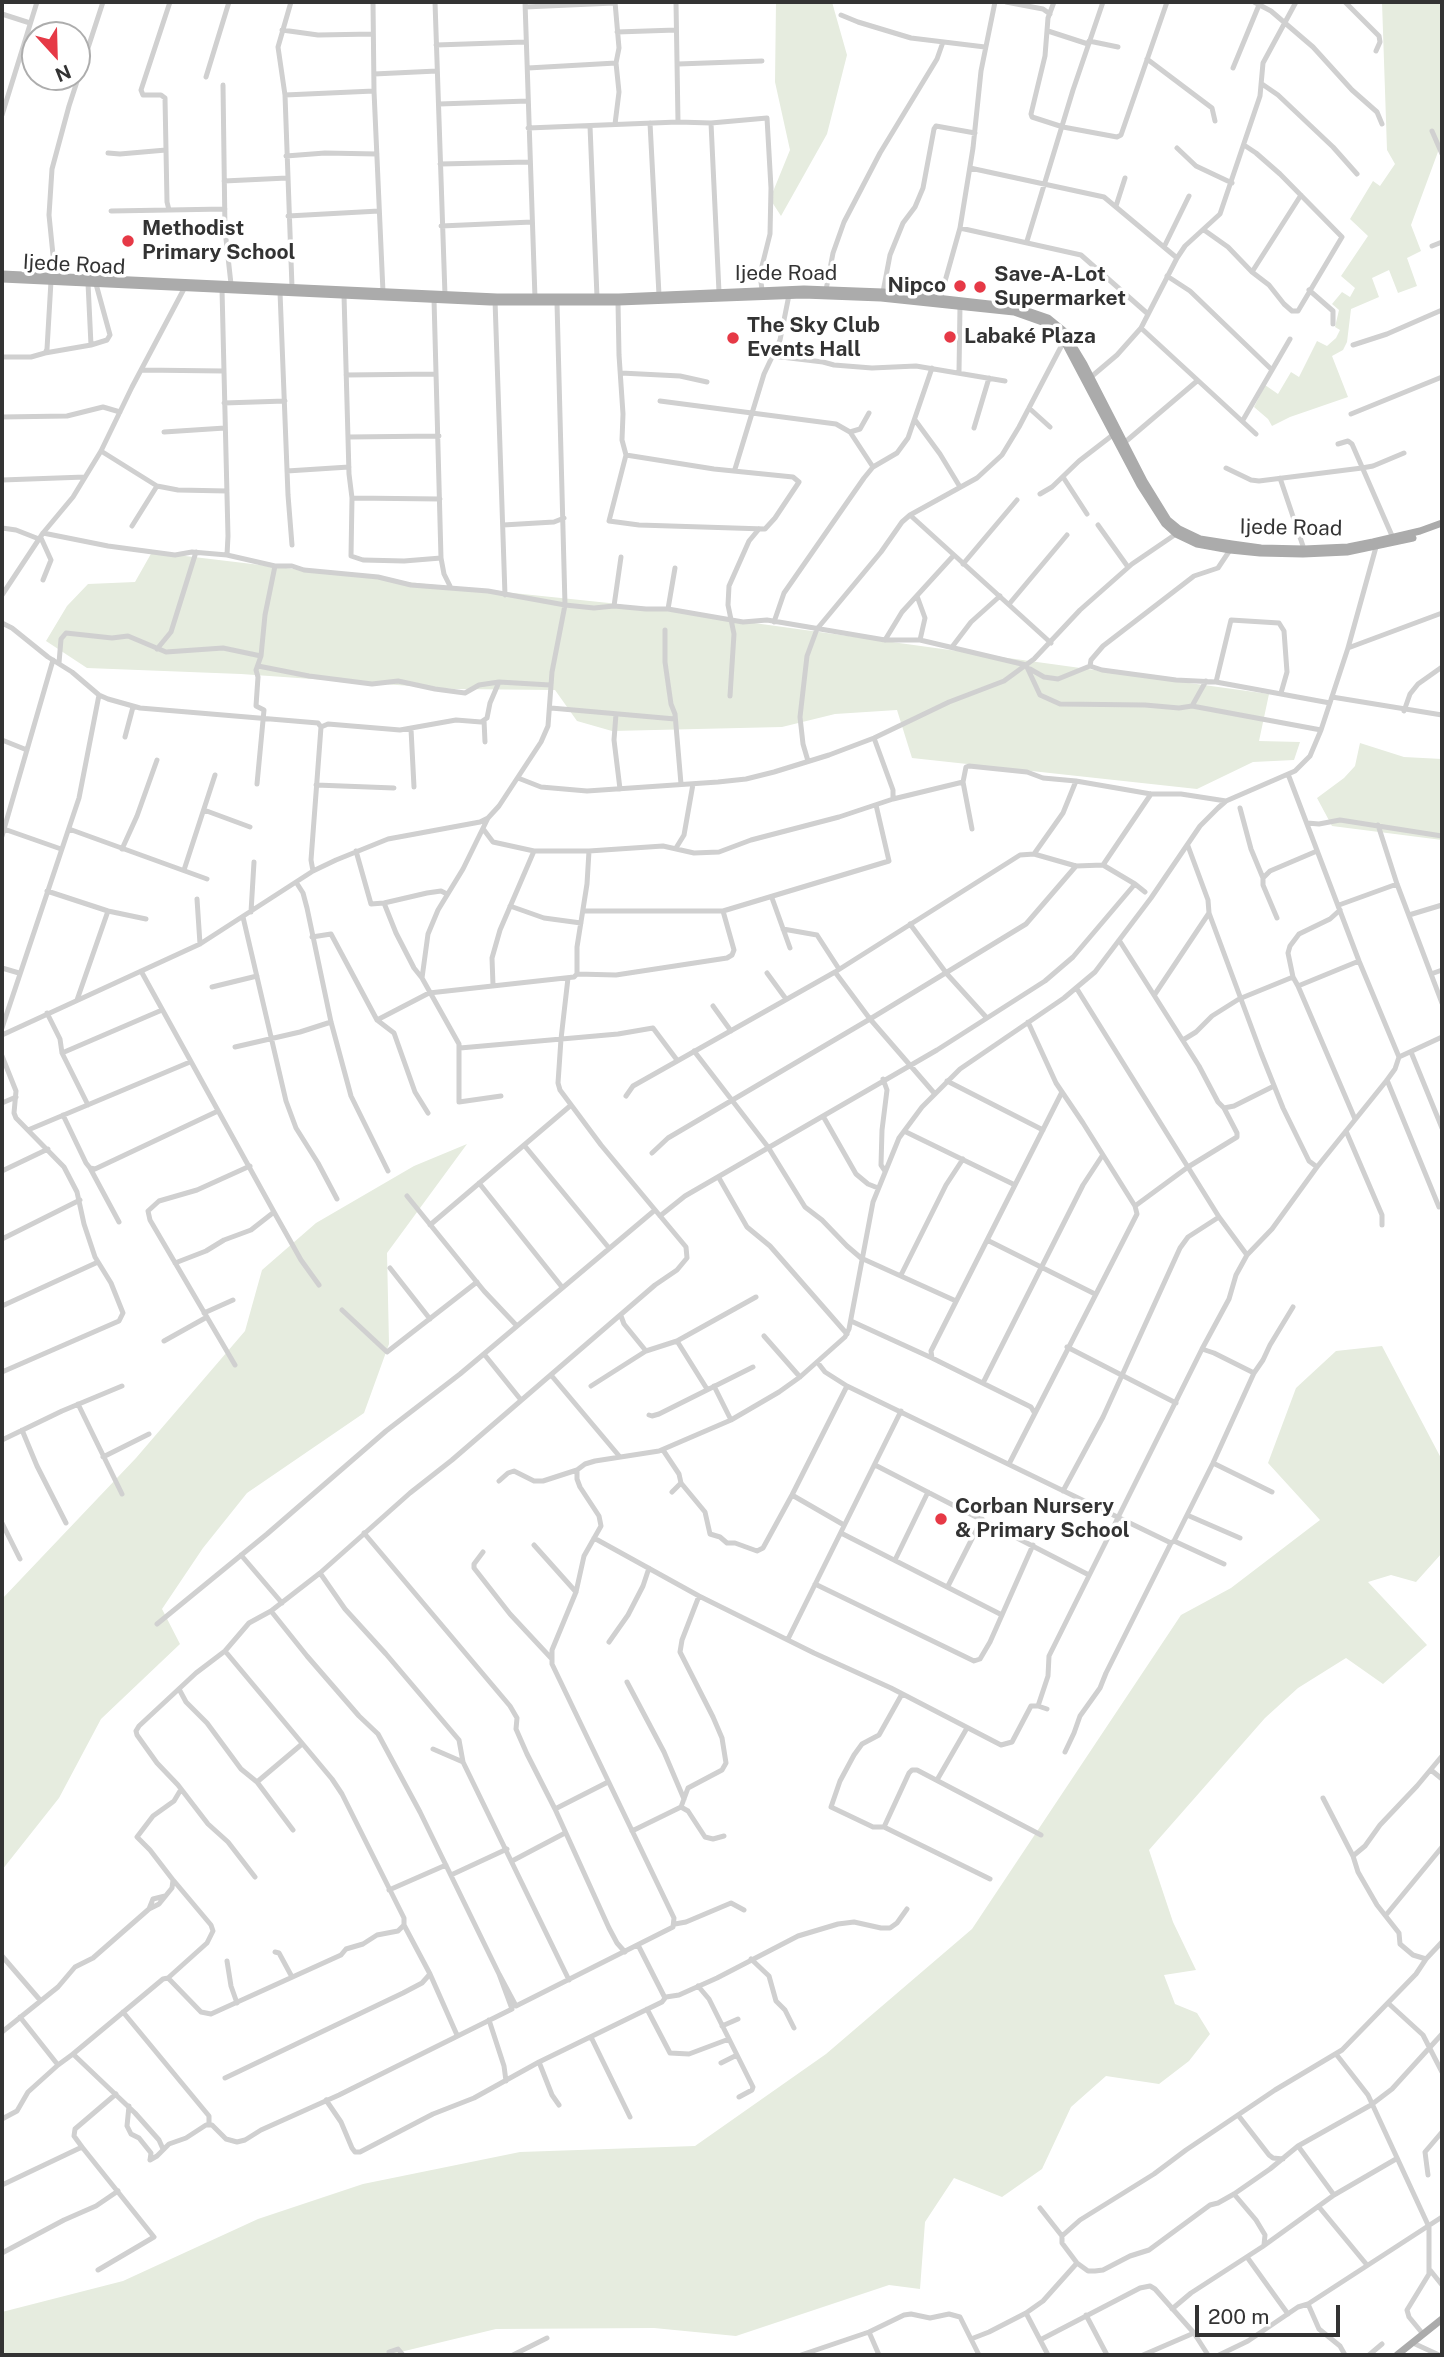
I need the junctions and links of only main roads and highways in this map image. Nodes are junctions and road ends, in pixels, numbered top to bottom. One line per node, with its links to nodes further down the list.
1 (2, 276): 2 (main road, Ijede Road)
2 (52, 278): 3 (main road, Ijede Road); 3 (main road, Ijede Road)
3 (495, 300): 4 (main road, Ijede Road); 4 (main road, Ijede Road)
4 (1442, 525)
5 (1442, 2319): 6 (main road)
6 (1397, 2355)

